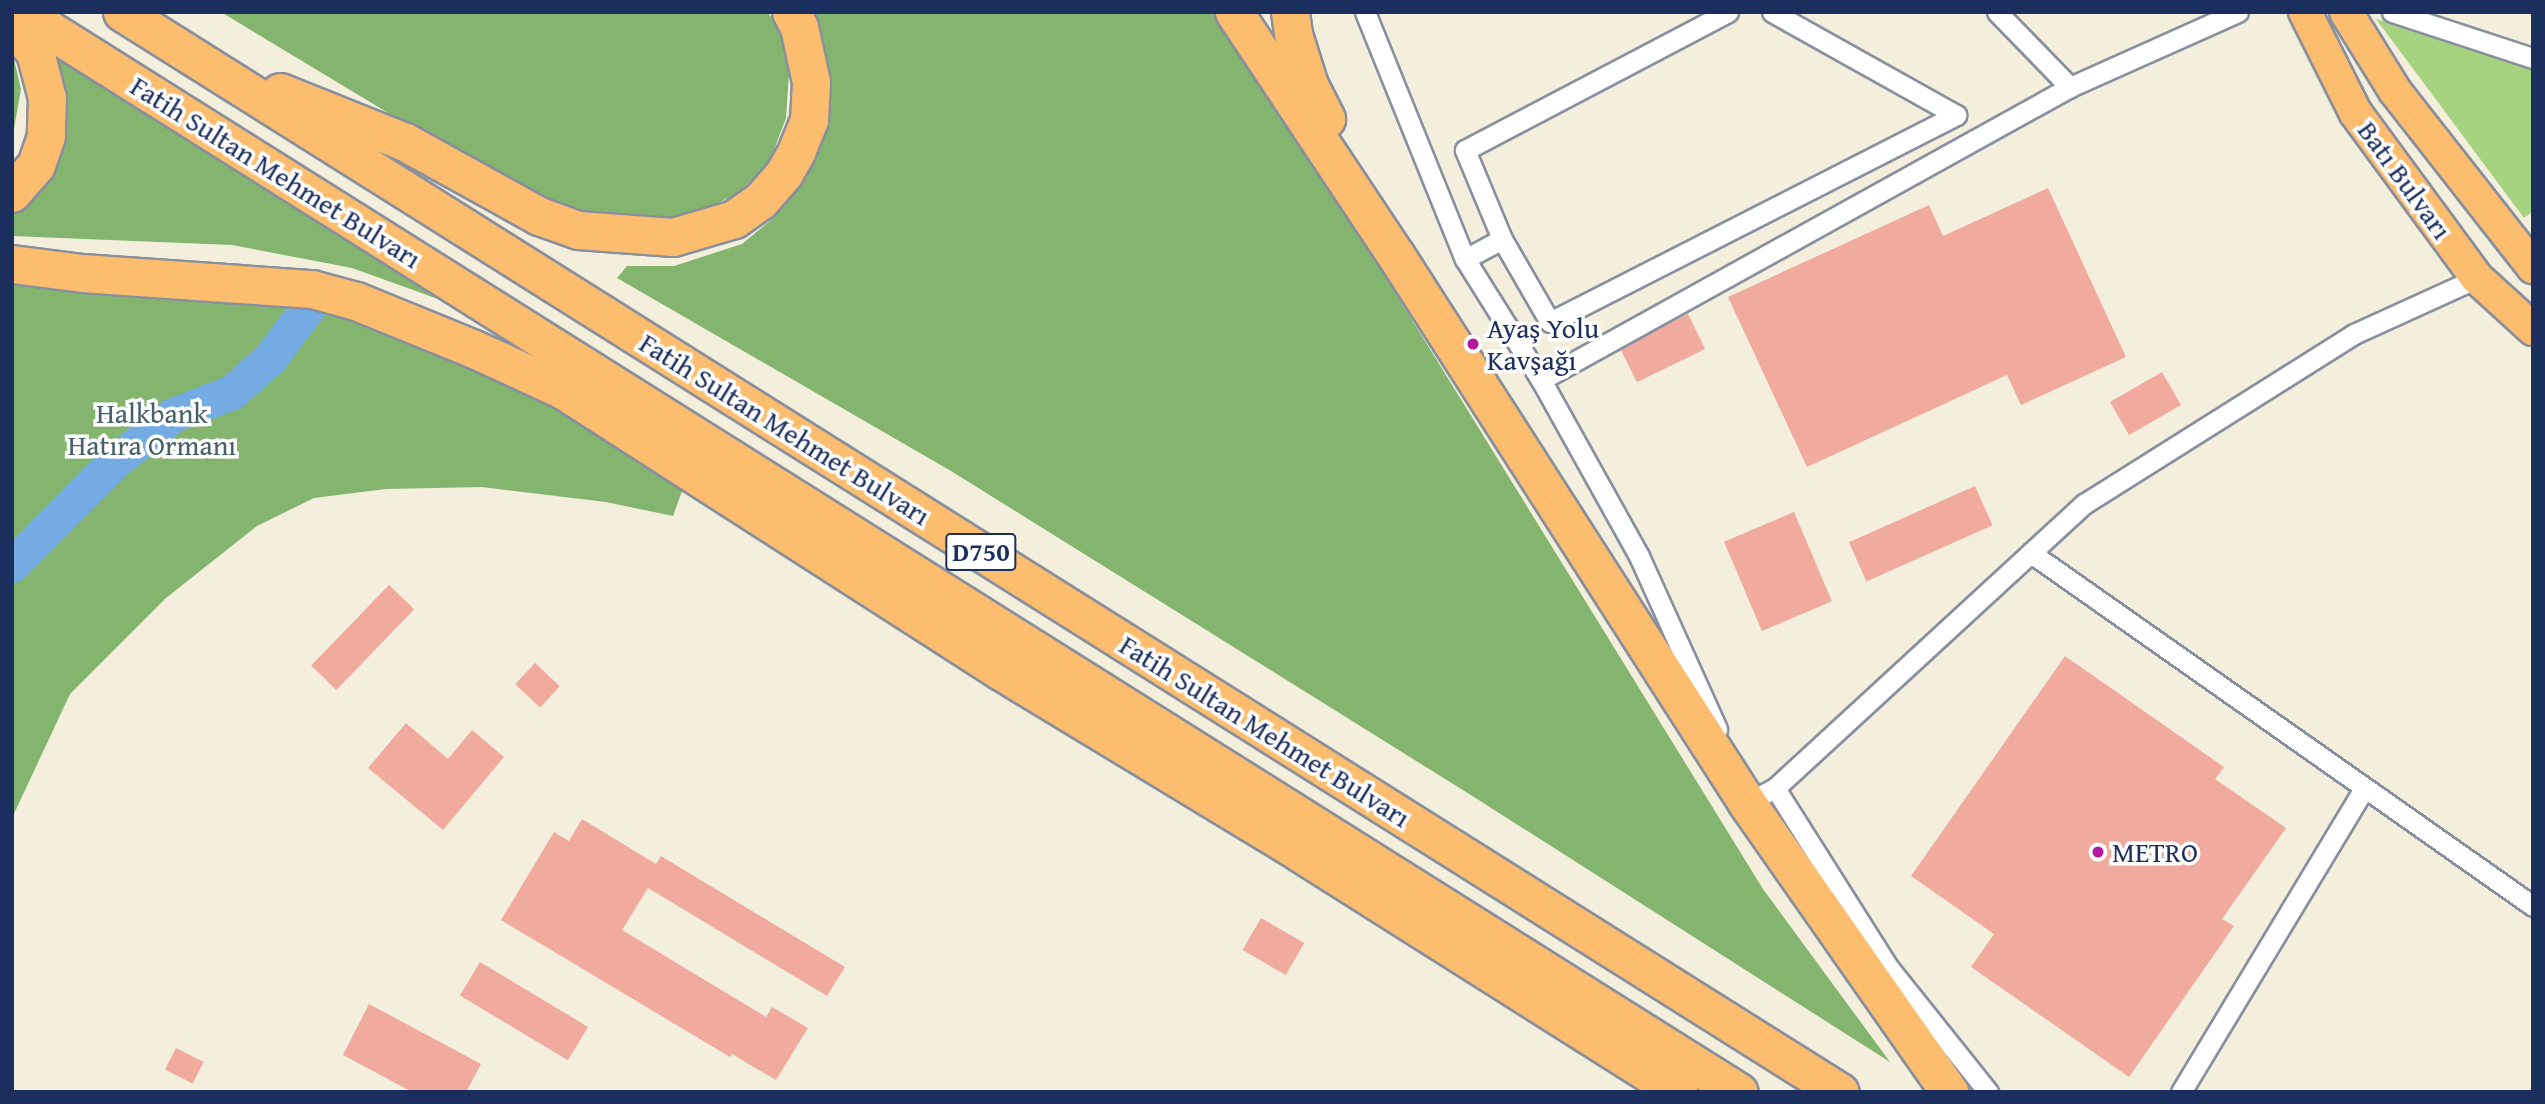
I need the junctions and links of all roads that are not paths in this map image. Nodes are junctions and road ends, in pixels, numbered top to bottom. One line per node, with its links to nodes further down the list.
1 (22, 12): 28 (highway, Fatih Sultan Mehmet Bulvarı / D750)
2 (122, 12): 15 (highway, Fatih Sultan Mehmet Bulvarı / D750)
3 (791, 12): 15 (highway)
4 (1234, 12): 20 (highway)
5 (1290, 12): 20 (highway)
6 (1365, 12): 21 (street)
7 (1728, 12): 19 (street)
8 (1772, 12): 19 (street)
9 (1997, 12): 17 (street)
10 (2238, 12): 17 (street)
11 (2305, 12): 24 (main road, Batı Bulvarı)
12 (2346, 12): 23 (main road, Batı Bulvarı)
13 (2392, 12): 16 (street)
14 (12, 24): 18 (highway)
15 (194, 58): 35 (highway, Fatih Sultan Mehmet Bulvarı / D750)
16 (2533, 58)
17 (2070, 87): 26 (street)
18 (12, 193)
19 (1502, 239): 21 (street)
20 (1395, 254): 31 (highway)
21 (1465, 259): 26 (street)
22 (12, 264): 27 (highway)
23 (2533, 267)
24 (2477, 278): 25 (main road, Batı Bulvarı); 29 (street)
25 (2533, 329)
26 (1541, 380): 31 (street)
27 (566, 392): 28 (highway); 33 (highway)
28 (870, 547): 34 (highway, Fatih Sultan Mehmet Bulvarı / D750)
29 (2031, 553): 30 (street); 31 (street)
30 (2364, 789): 32 (street); 38 (street)
31 (1759, 796): 36 (highway); 37 (street)
32 (2533, 905)
33 (1679, 1092)
34 (1739, 1092)
35 (1840, 1092)
36 (1949, 1092)
37 (1988, 1092)
38 (2181, 1092)

